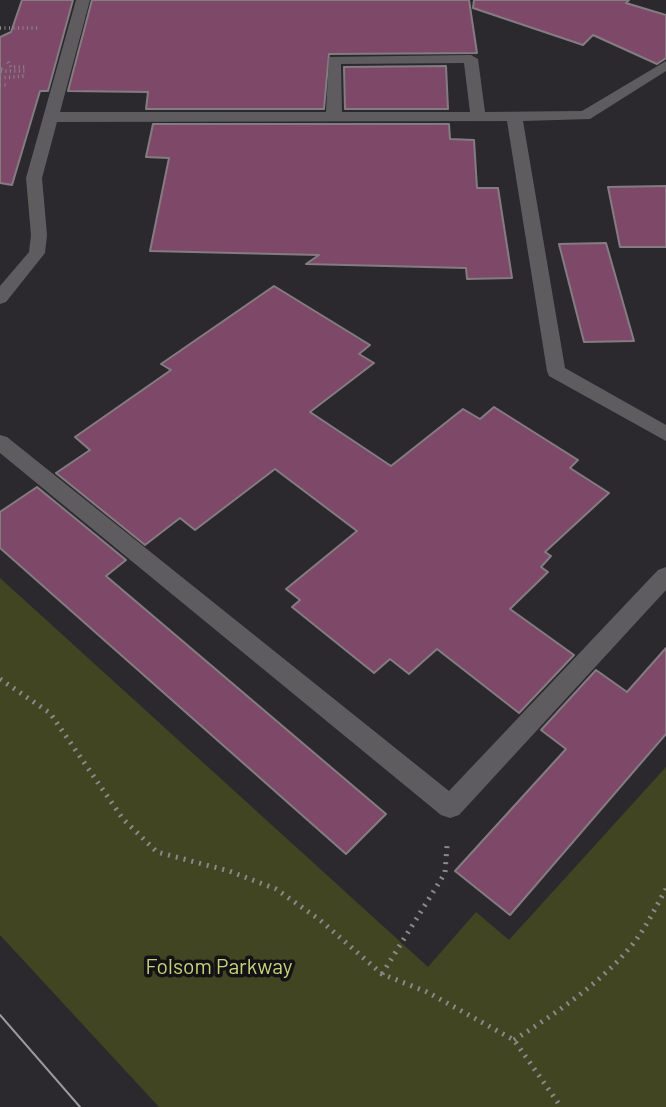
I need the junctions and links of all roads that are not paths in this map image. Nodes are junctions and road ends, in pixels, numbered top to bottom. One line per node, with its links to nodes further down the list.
1 (83, 0): 6 (lane)
2 (666, 65): 5 (lane)
3 (334, 114): 4 (lane); 4 (lane); 6 (lane)
4 (478, 115): 5 (lane)
5 (513, 115): 8 (lane)
6 (52, 117): 7 (lane)
7 (0, 298)
8 (666, 435)
9 (0, 442): 10 (lane)
10 (666, 576)

